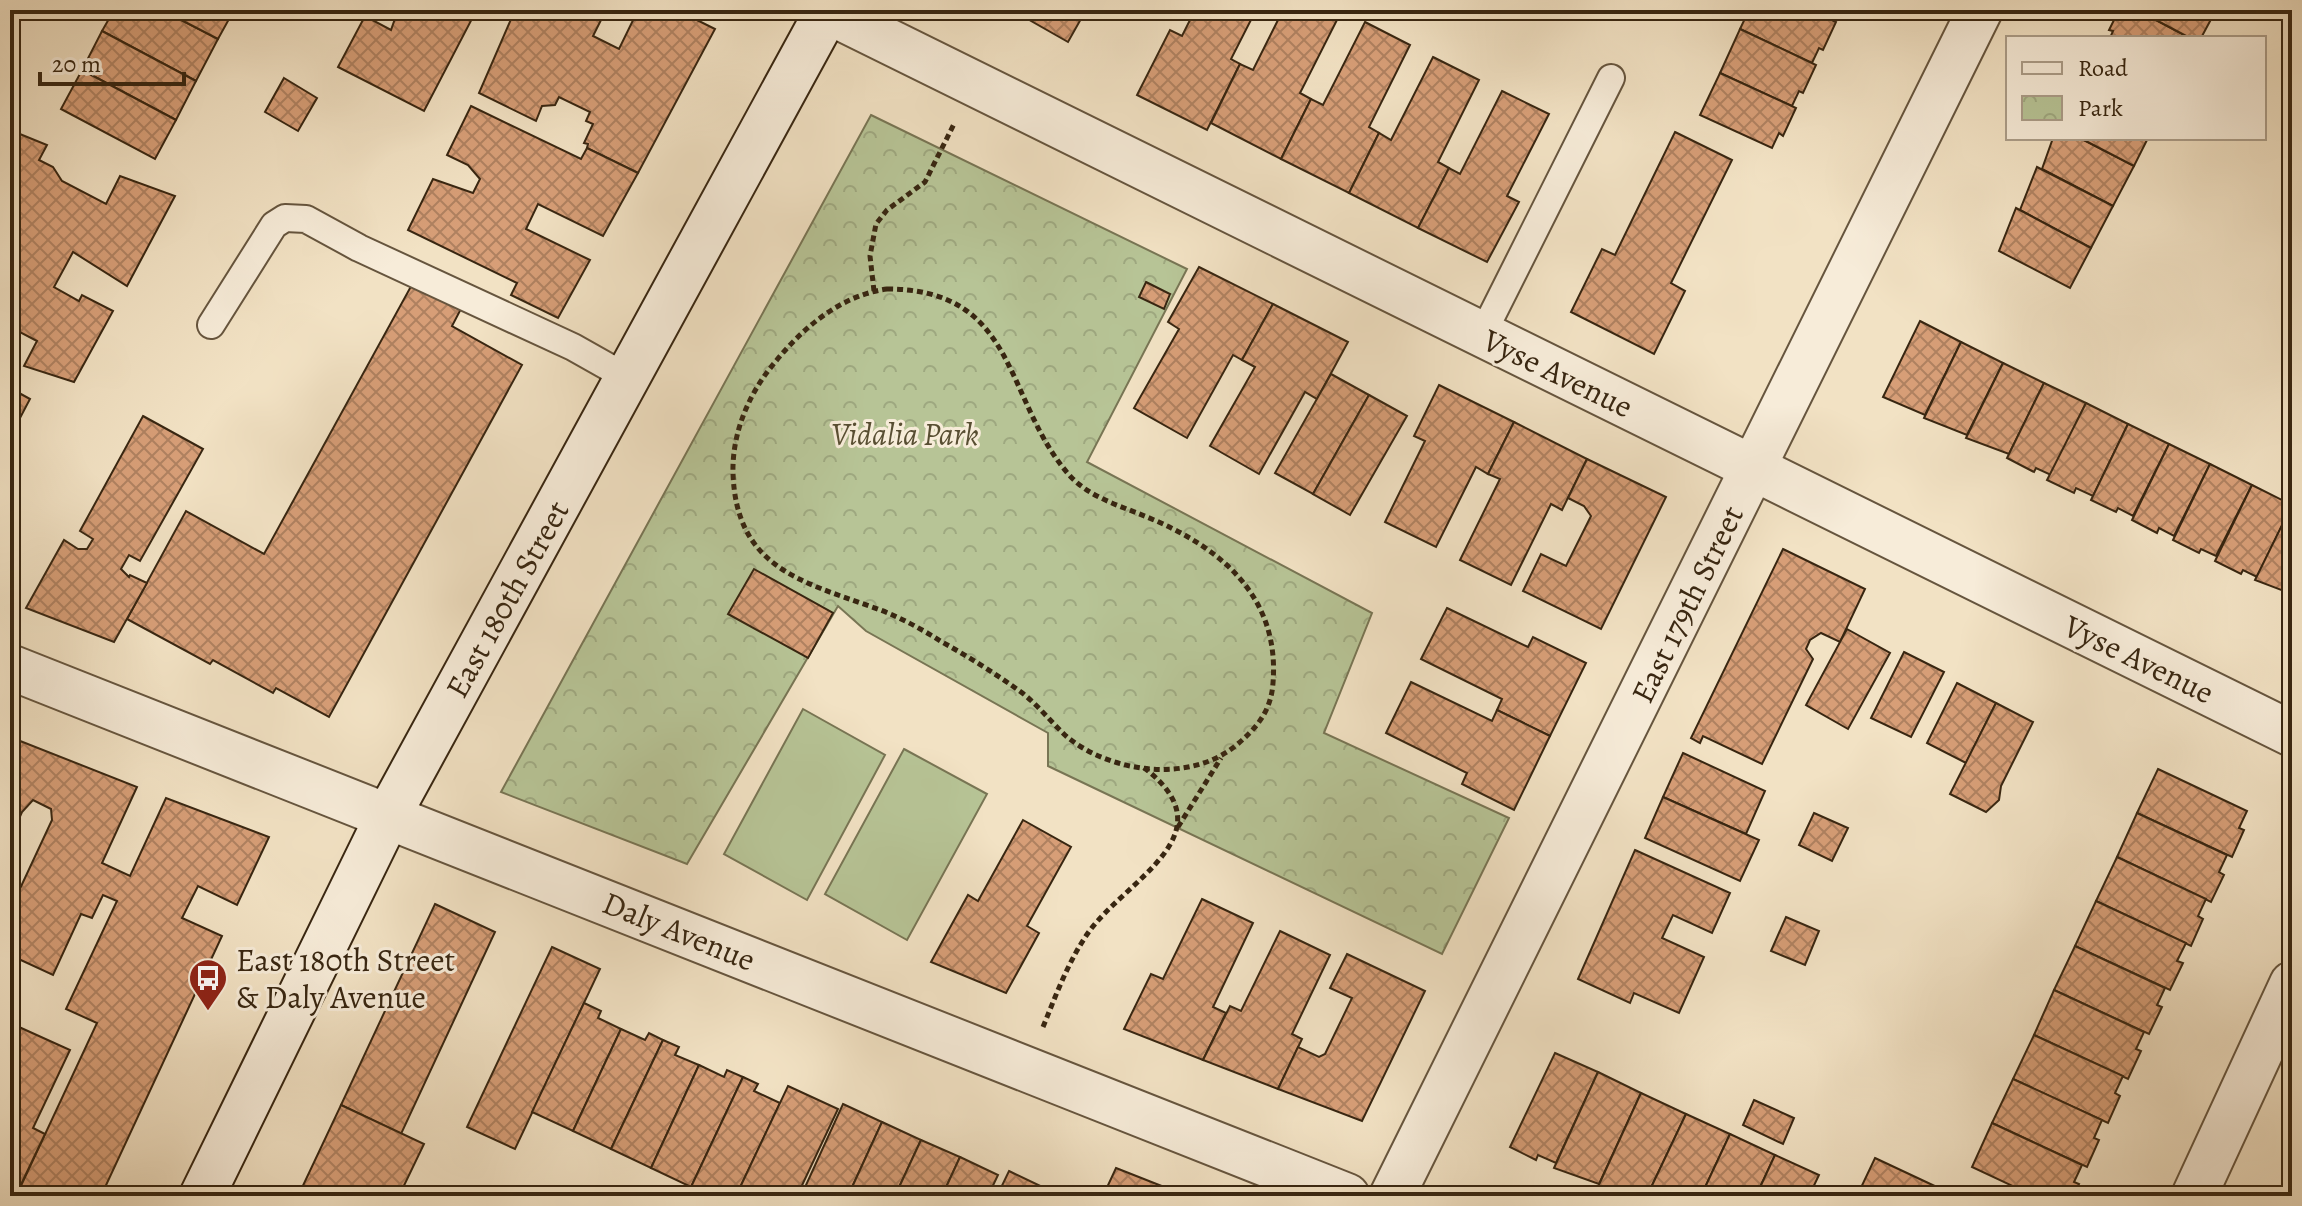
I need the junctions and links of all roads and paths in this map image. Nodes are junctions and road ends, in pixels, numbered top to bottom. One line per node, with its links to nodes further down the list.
1 (826, 10): 4 (street, Vyse Avenue); 8 (street, East 180th Street)
2 (1980, 10): 9 (street, East 179th Street)
3 (1611, 78): 7 (lane)
4 (973, 84): 5 (path); 7 (street, Vyse Avenue)
5 (875, 291): 12 (path); 13 (path)
6 (211, 325): 8 (lane)
7 (1482, 335): 9 (street, Vyse Avenue)
8 (628, 378): 14 (street, East 180th Street)
9 (1754, 470): 11 (street, Vyse Avenue); 20 (street, East 179th Street)
10 (10, 667): 14 (street, Daly Avenue)
11 (2292, 734)
12 (1224, 754): 13 (path); 15 (path)
13 (1143, 766): 15 (path)
14 (388, 816): 17 (street, Daly Avenue); 18 (street, East 180th Street)
15 (1177, 828): 17 (path)
16 (2292, 984): 21 (street)
17 (1027, 1069): 19 (street, Daly Avenue)
18 (202, 1196)
19 (1347, 1196)
20 (1392, 1196)
21 (2194, 1196)

